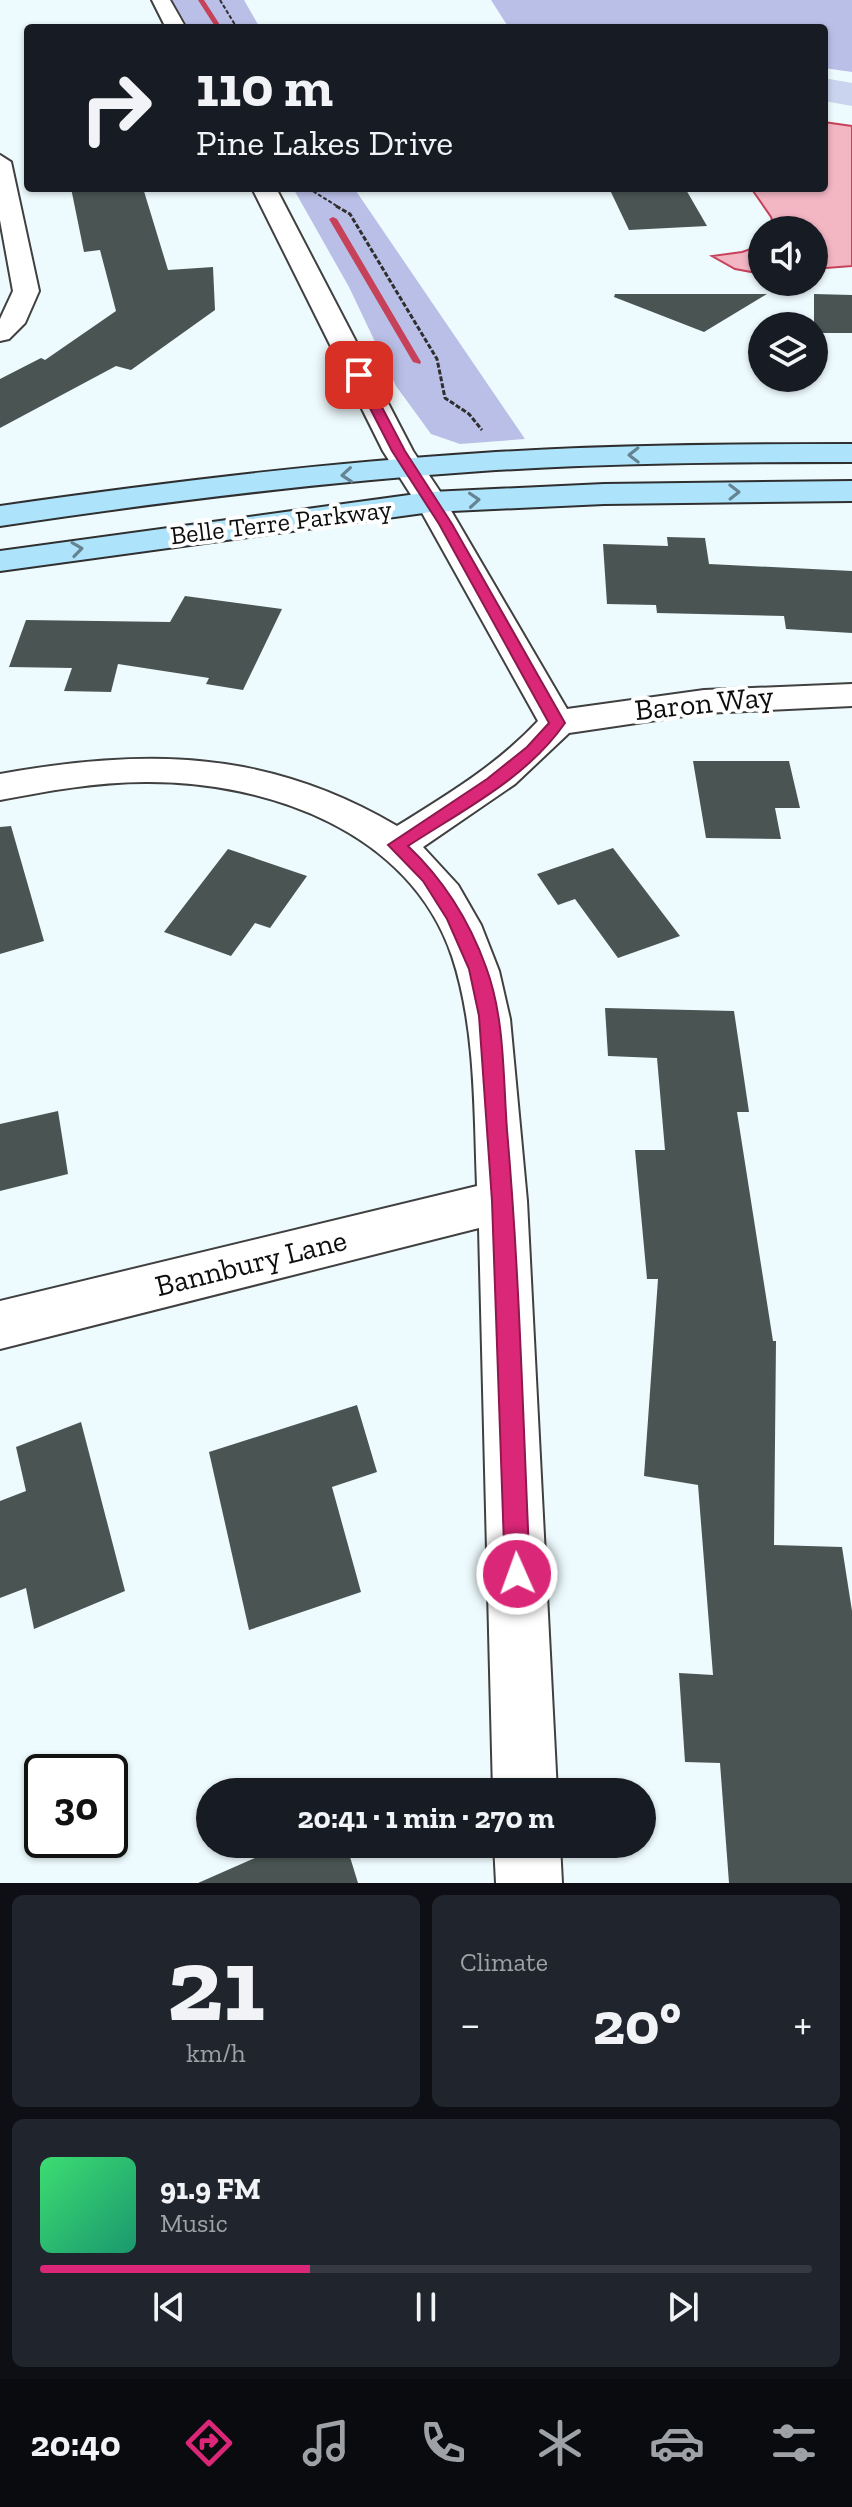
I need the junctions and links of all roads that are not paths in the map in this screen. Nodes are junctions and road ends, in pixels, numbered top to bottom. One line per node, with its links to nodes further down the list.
1 (161, 0): 2 (street)
2 (174, 24)
3 (0, 162): 5 (street)
4 (266, 192): 7 (street)
5 (0, 333)
6 (852, 453): 7 (main road, Belle Terre Parkway, one-way to 7)
7 (409, 469): 9 (street); 10 (main road, Belle Terre Parkway, one-way to 10)
8 (852, 491): 9 (main road, Belle Terre Parkway, one-way to 8)
9 (431, 502): 11 (main road, Belle Terre Parkway, one-way to 9); 13 (street)
10 (0, 516)
11 (0, 561)
12 (852, 695): 13 (street, Baron Way)
13 (557, 723): 15 (street)
14 (0, 787): 15 (street)
15 (397, 845): 16 (street)
16 (503, 1201): 17 (street, Bannbury Lane); 18 (street)
17 (0, 1325)
18 (524, 1778)
19 (528, 1858): 20 (street)
20 (529, 1883)

